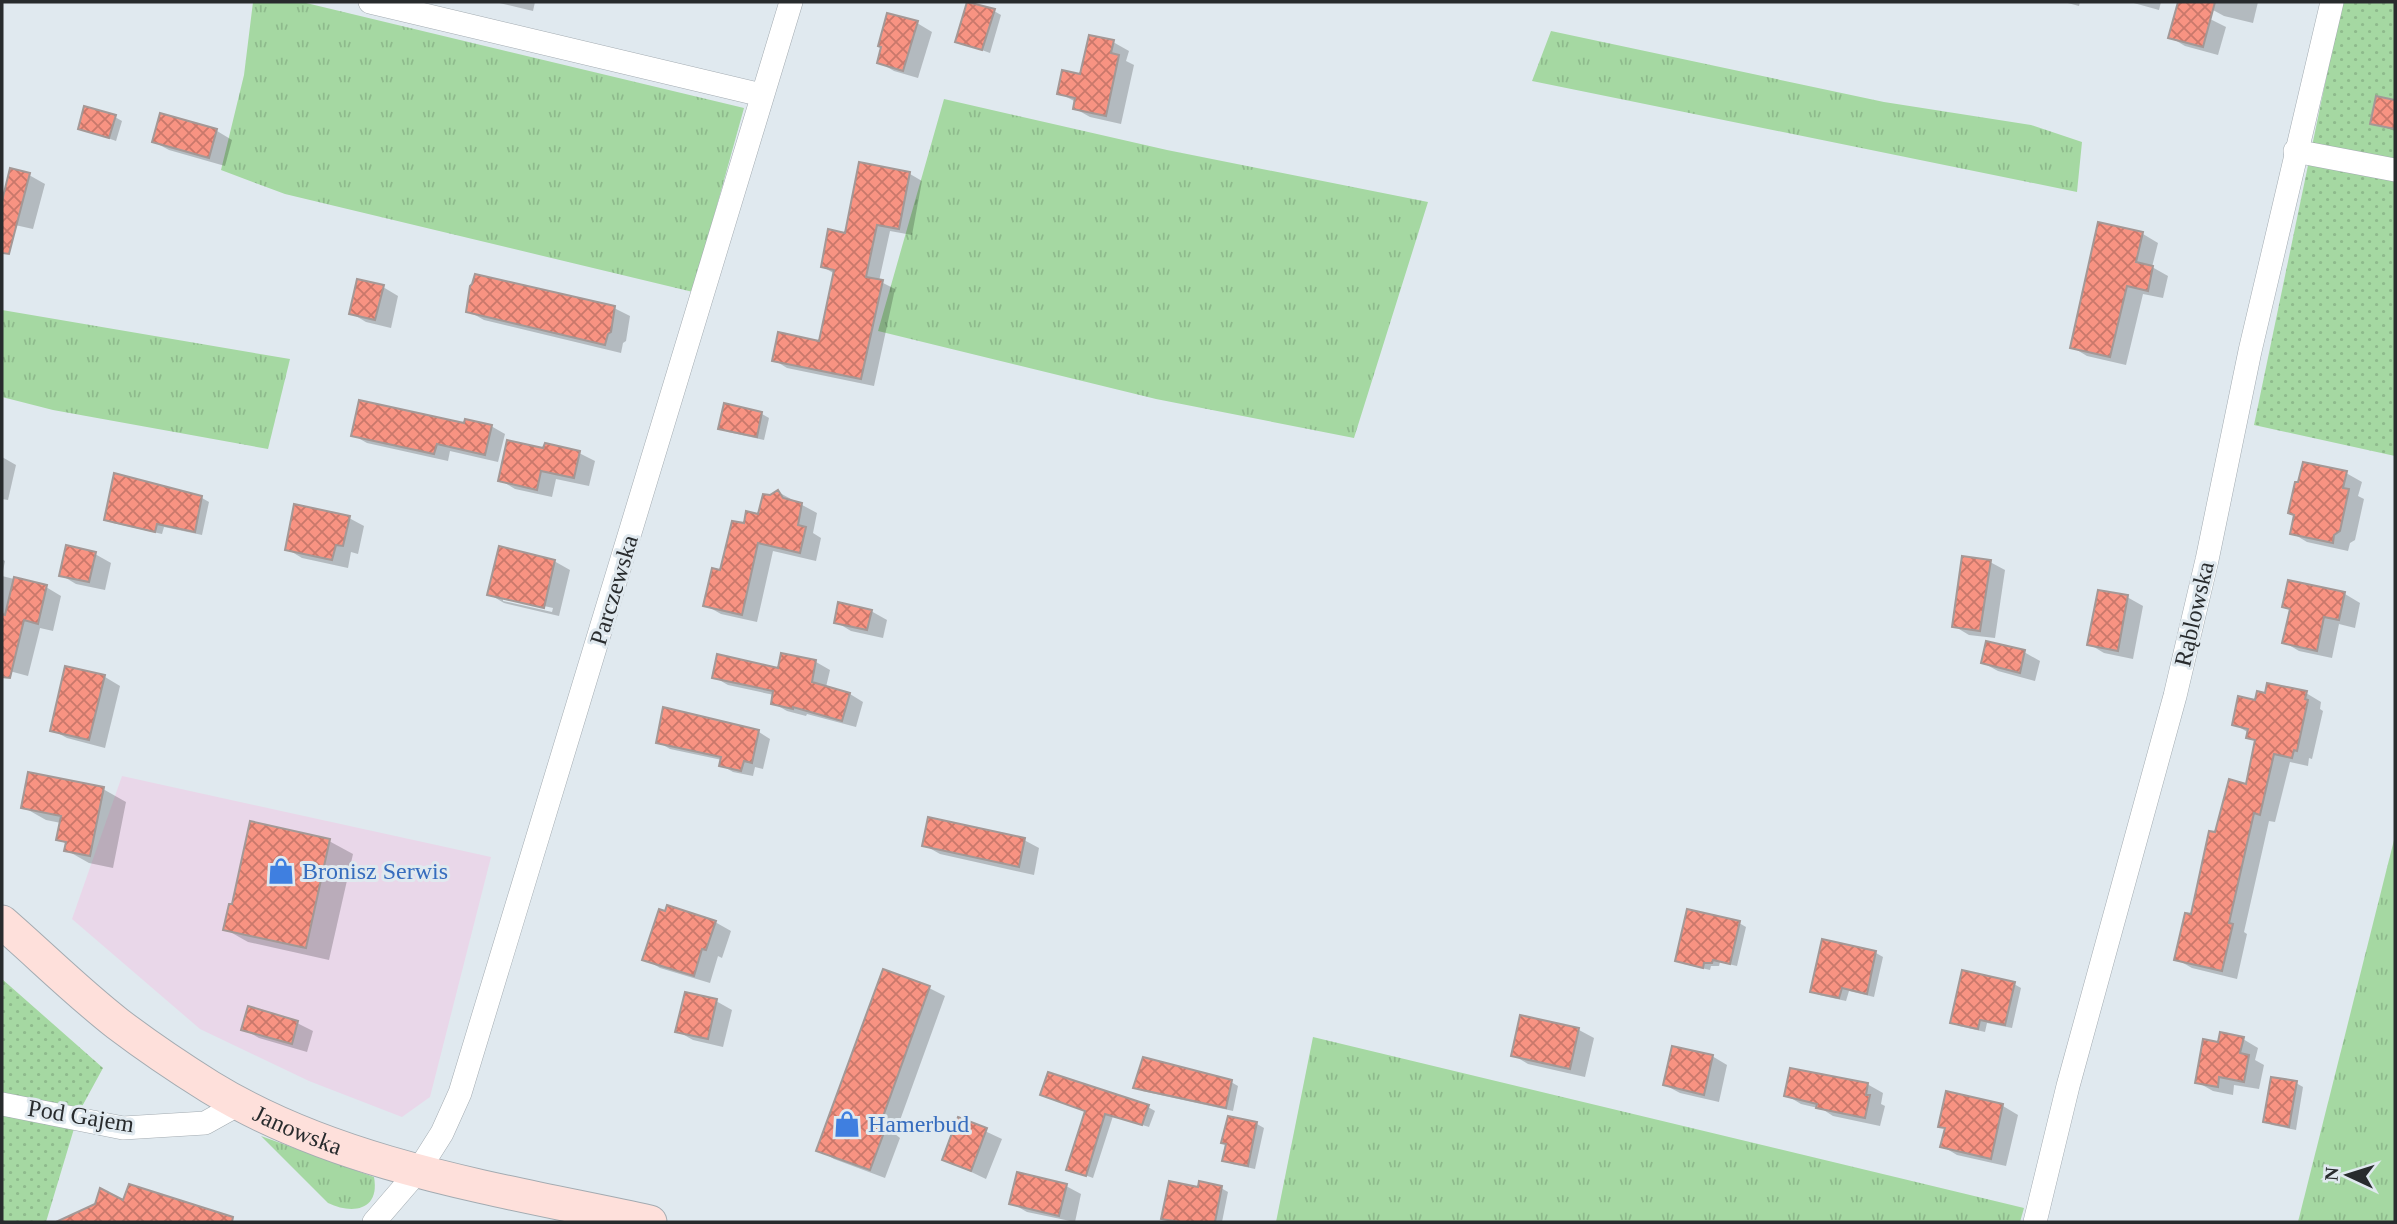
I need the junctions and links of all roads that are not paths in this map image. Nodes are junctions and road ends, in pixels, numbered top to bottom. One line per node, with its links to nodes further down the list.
1 (370, 2): 4 (street)
2 (791, 2): 4 (street, Parczewska)
3 (2332, 2): 5 (street, Rąblowska)
4 (762, 95): 10 (street, Parczewska)
5 (2295, 151): 6 (street); 13 (street, Rąblowska)
6 (2395, 170)
7 (2, 922): 8 (street, Janowska)
8 (241, 1103): 9 (street, Pod Gajem); 10 (street, Janowska)
9 (2, 1104)
10 (418, 1171): 11 (street, Parczewska); 12 (street, Janowska)
11 (374, 1222)
12 (650, 1222)
13 (2035, 1222)

